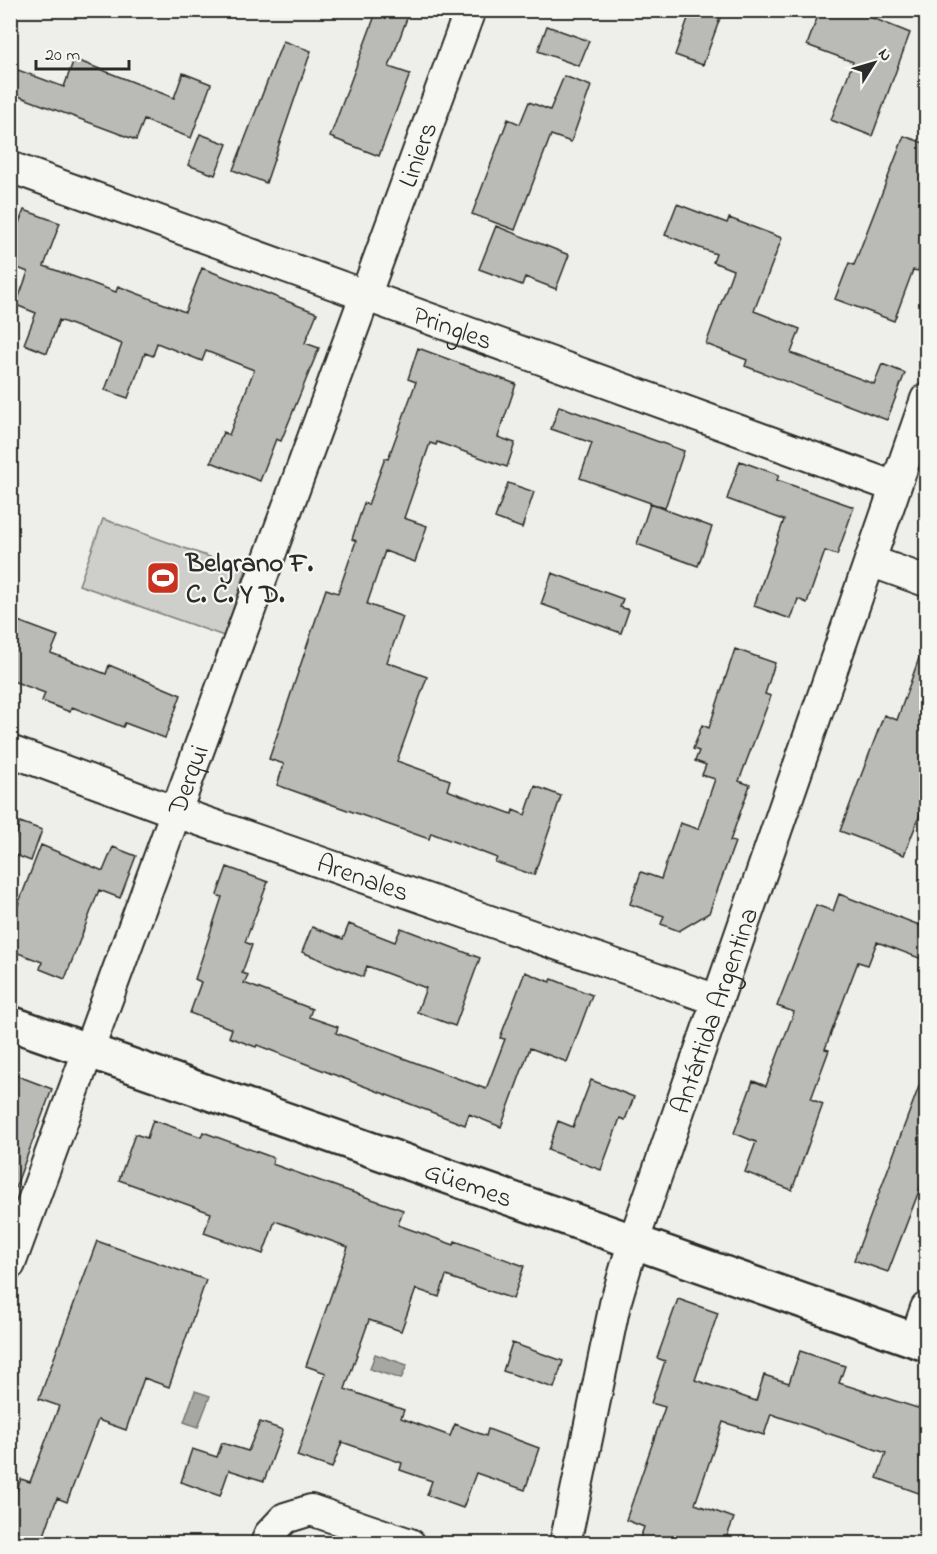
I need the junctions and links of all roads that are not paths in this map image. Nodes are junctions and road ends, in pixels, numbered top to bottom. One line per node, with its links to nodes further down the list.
1 (470, 10): 3 (street, Liniers)
2 (10, 167): 3 (street, Pringles)
3 (363, 296): 5 (street, Pringles); 9 (street, Derqui)
4 (927, 399): 5 (street, Antártida Argentina)
5 (895, 487): 6 (street, Antártida Argentina)
6 (870, 561): 7 (street); 10 (street, Antártida Argentina)
7 (927, 581)
8 (10, 751): 9 (street, Arenales)
9 (176, 812): 10 (street, Arenales); 12 (street, Derqui)
10 (717, 1000): 13 (street, Antártida Argentina)
11 (10, 1023): 12 (street, Güemes)
12 (88, 1051): 13 (street, Güemes); 14 (street, Derqui)
13 (633, 1243): 16 (street, Güemes); 19 (street, Antártida Argentina)
14 (10, 1264)
15 (927, 1308): 16 (street)
16 (921, 1342)
17 (266, 1544): 18 (street)
18 (410, 1544)
19 (565, 1544)

